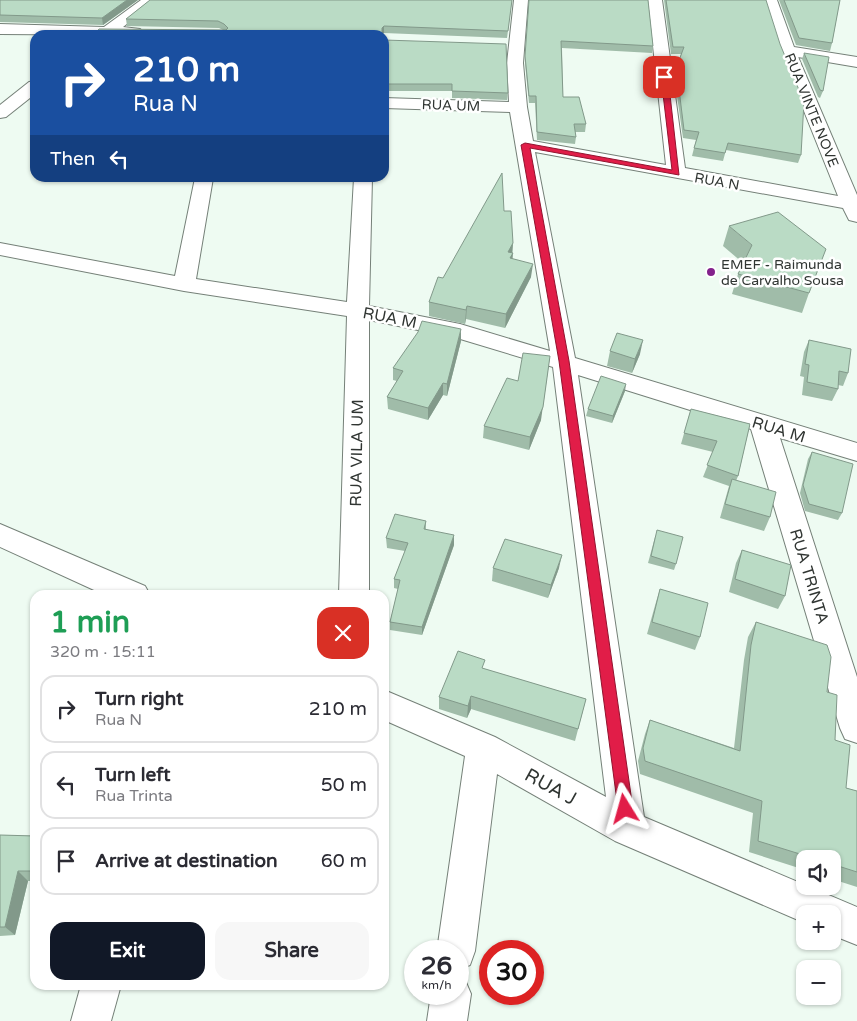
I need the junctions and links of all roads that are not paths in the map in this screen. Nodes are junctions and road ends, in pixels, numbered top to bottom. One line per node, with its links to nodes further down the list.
1 (150, 0): 7 (street)
2 (521, 0): 14 (street)
3 (655, 0): 17 (street)
4 (770, 0): 8 (street, RUA VINTE NOVE)
5 (0, 29): 6 (street)
6 (30, 30)
7 (109, 30)
8 (788, 51): 9 (street); 20 (street, RUA VINTE NOVE)
9 (857, 62)
10 (30, 90): 11 (street)
11 (0, 91)
12 (30, 92): 15 (street)
13 (389, 103): 14 (street, RUA UM)
14 (518, 107): 16 (street)
15 (0, 113)
16 (525, 145): 17 (street, RUA N); 24 (street)
17 (676, 174): 20 (street, RUA N)
18 (203, 182): 22 (street)
19 (363, 182): 23 (street, RUA VILA UM)
20 (854, 212)
21 (0, 249): 22 (street, RUA M)
22 (184, 284): 23 (street, RUA M)
23 (358, 311): 24 (street, RUA M); 29 (street, RUA VILA UM)
24 (564, 361): 25 (street, RUA M); 33 (street)
25 (763, 425): 26 (street, RUA M); 31 (street, RUA TRINTA)
26 (857, 452)
27 (0, 535): 28 (street)
28 (124, 590)
29 (354, 590)
30 (389, 707): 32 (street, RUA J)
31 (857, 728)
32 (483, 748): 33 (street, RUA J); 37 (street)
33 (628, 828): 34 (street, RUA J)
34 (808, 905)
35 (841, 919): 36 (street)
36 (857, 926)
37 (457, 940)
38 (100, 990): 40 (street)
39 (449, 1005): 41 (street)
40 (91, 1021)
41 (447, 1021)

